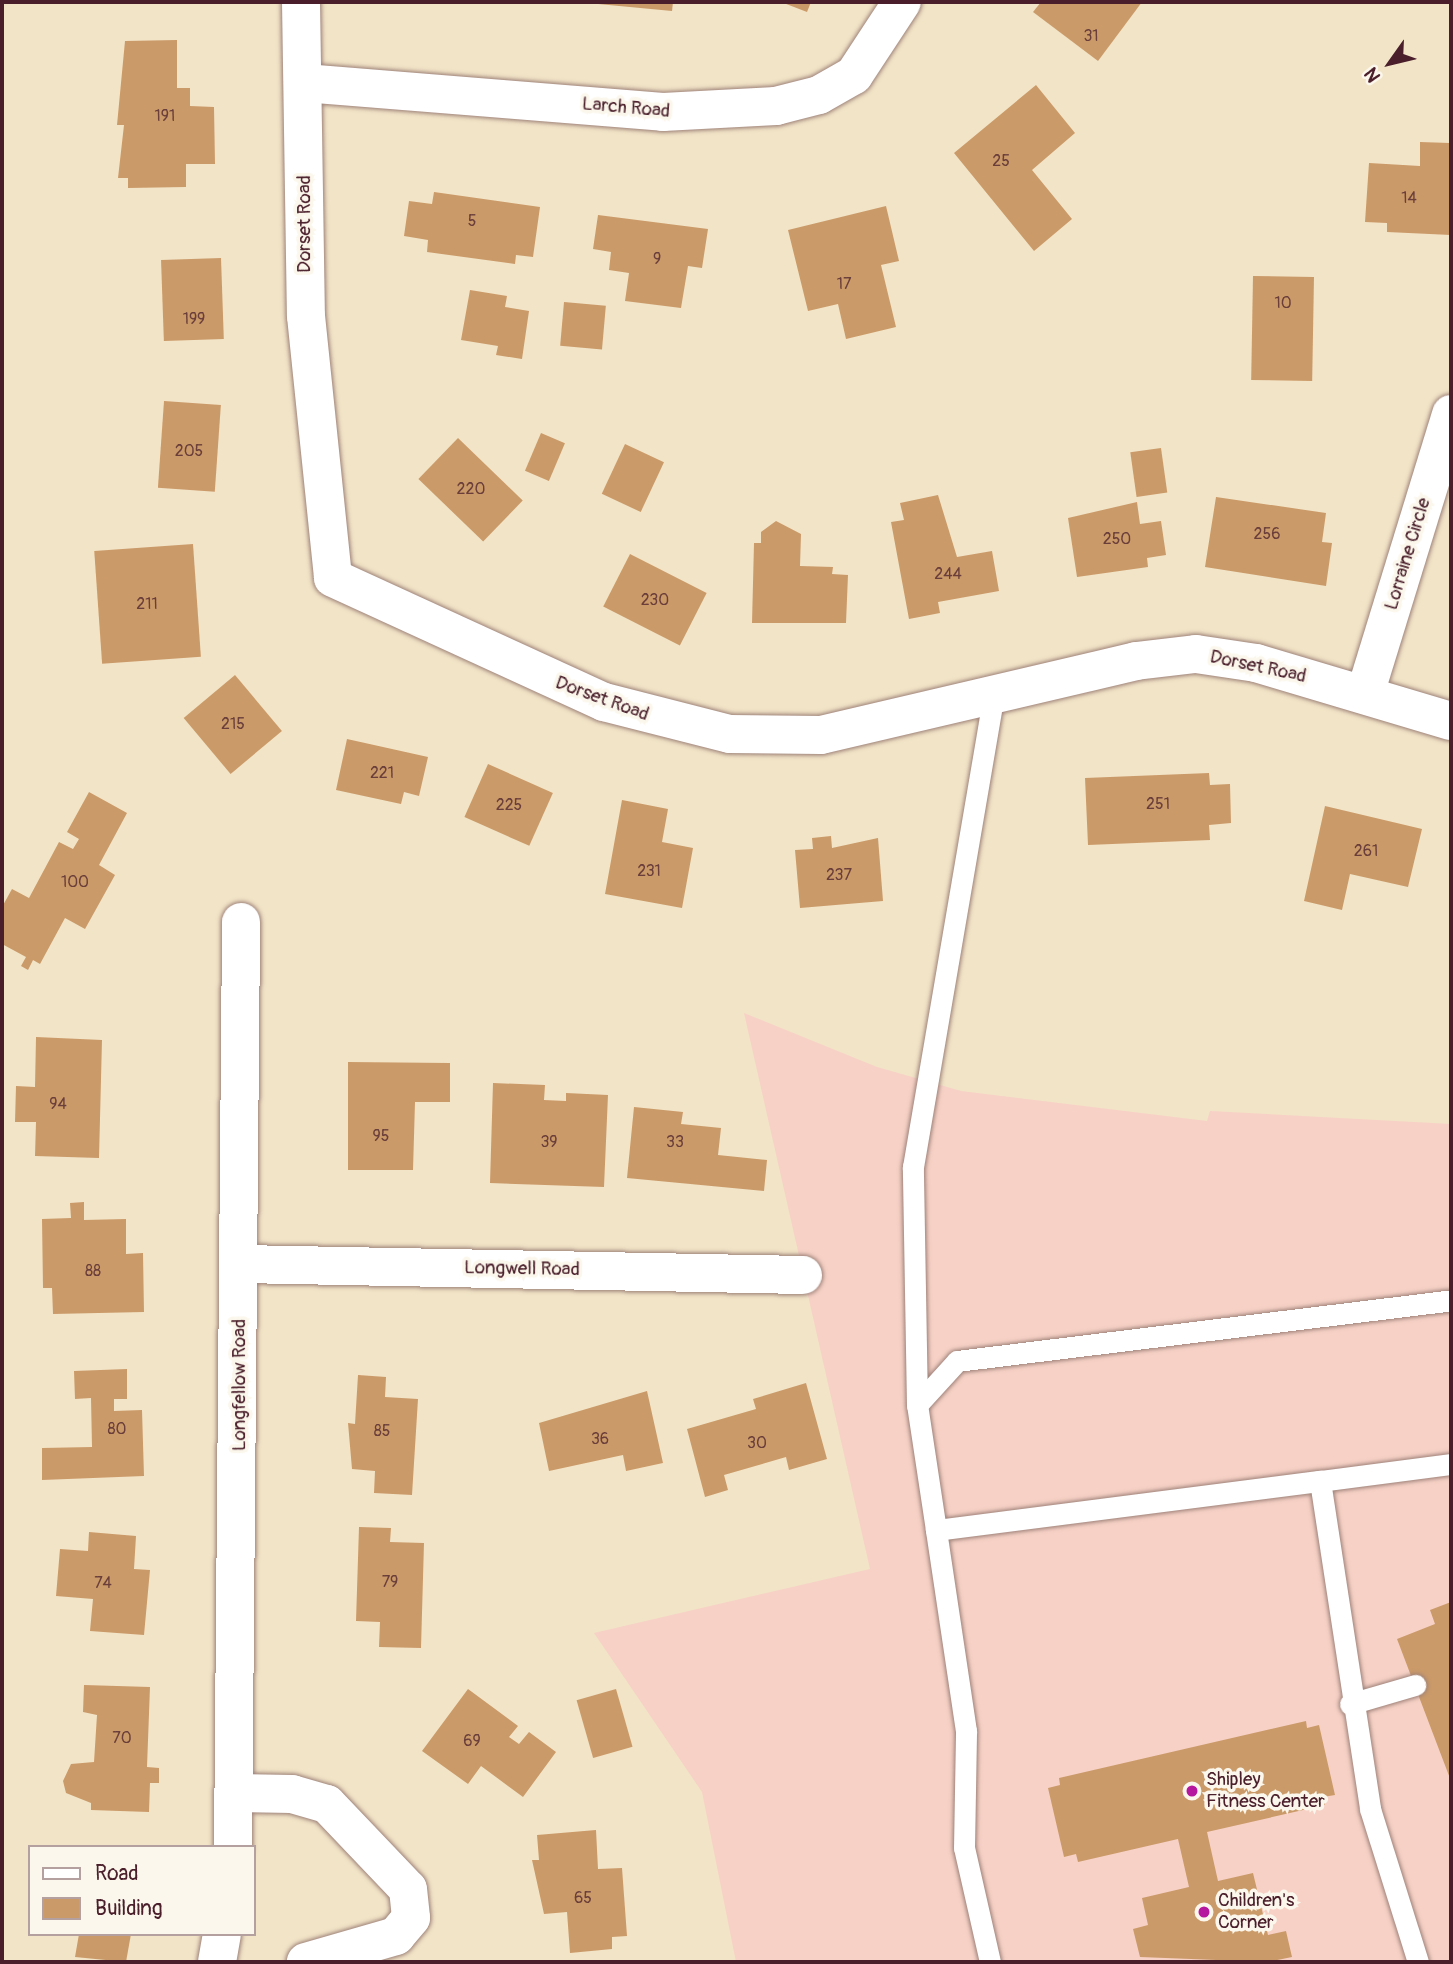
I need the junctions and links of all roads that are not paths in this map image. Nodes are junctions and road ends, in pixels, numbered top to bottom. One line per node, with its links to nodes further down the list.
1 (301, 2): 3 (street, Dorset Road)
2 (902, 2): 3 (street, Larch Road)
3 (304, 83): 6 (street, Dorset Road)
4 (1451, 414): 5 (street, Lorraine Circle)
5 (1365, 694): 6 (street, Dorset Road); 7 (street, Dorset Road)
6 (993, 698): 12 (lane)
7 (1451, 721)
8 (241, 922): 9 (street, Longfellow Road)
9 (241, 1264): 10 (street, Longwell Road); 18 (street, Longfellow Road)
10 (803, 1275)
11 (1451, 1300): 12 (lane)
12 (917, 1405): 15 (lane)
13 (1451, 1464): 14 (lane)
14 (1320, 1481): 15 (lane); 17 (lane)
15 (936, 1530): 23 (lane)
16 (1415, 1685): 17 (lane)
17 (1350, 1704): 24 (lane)
18 (236, 1793): 19 (street, Longfellow Road); 22 (street)
19 (233, 1845)
20 (222, 1936): 21 (street)
21 (217, 1962)
22 (306, 1962)
23 (990, 1962)
24 (1418, 1962)

